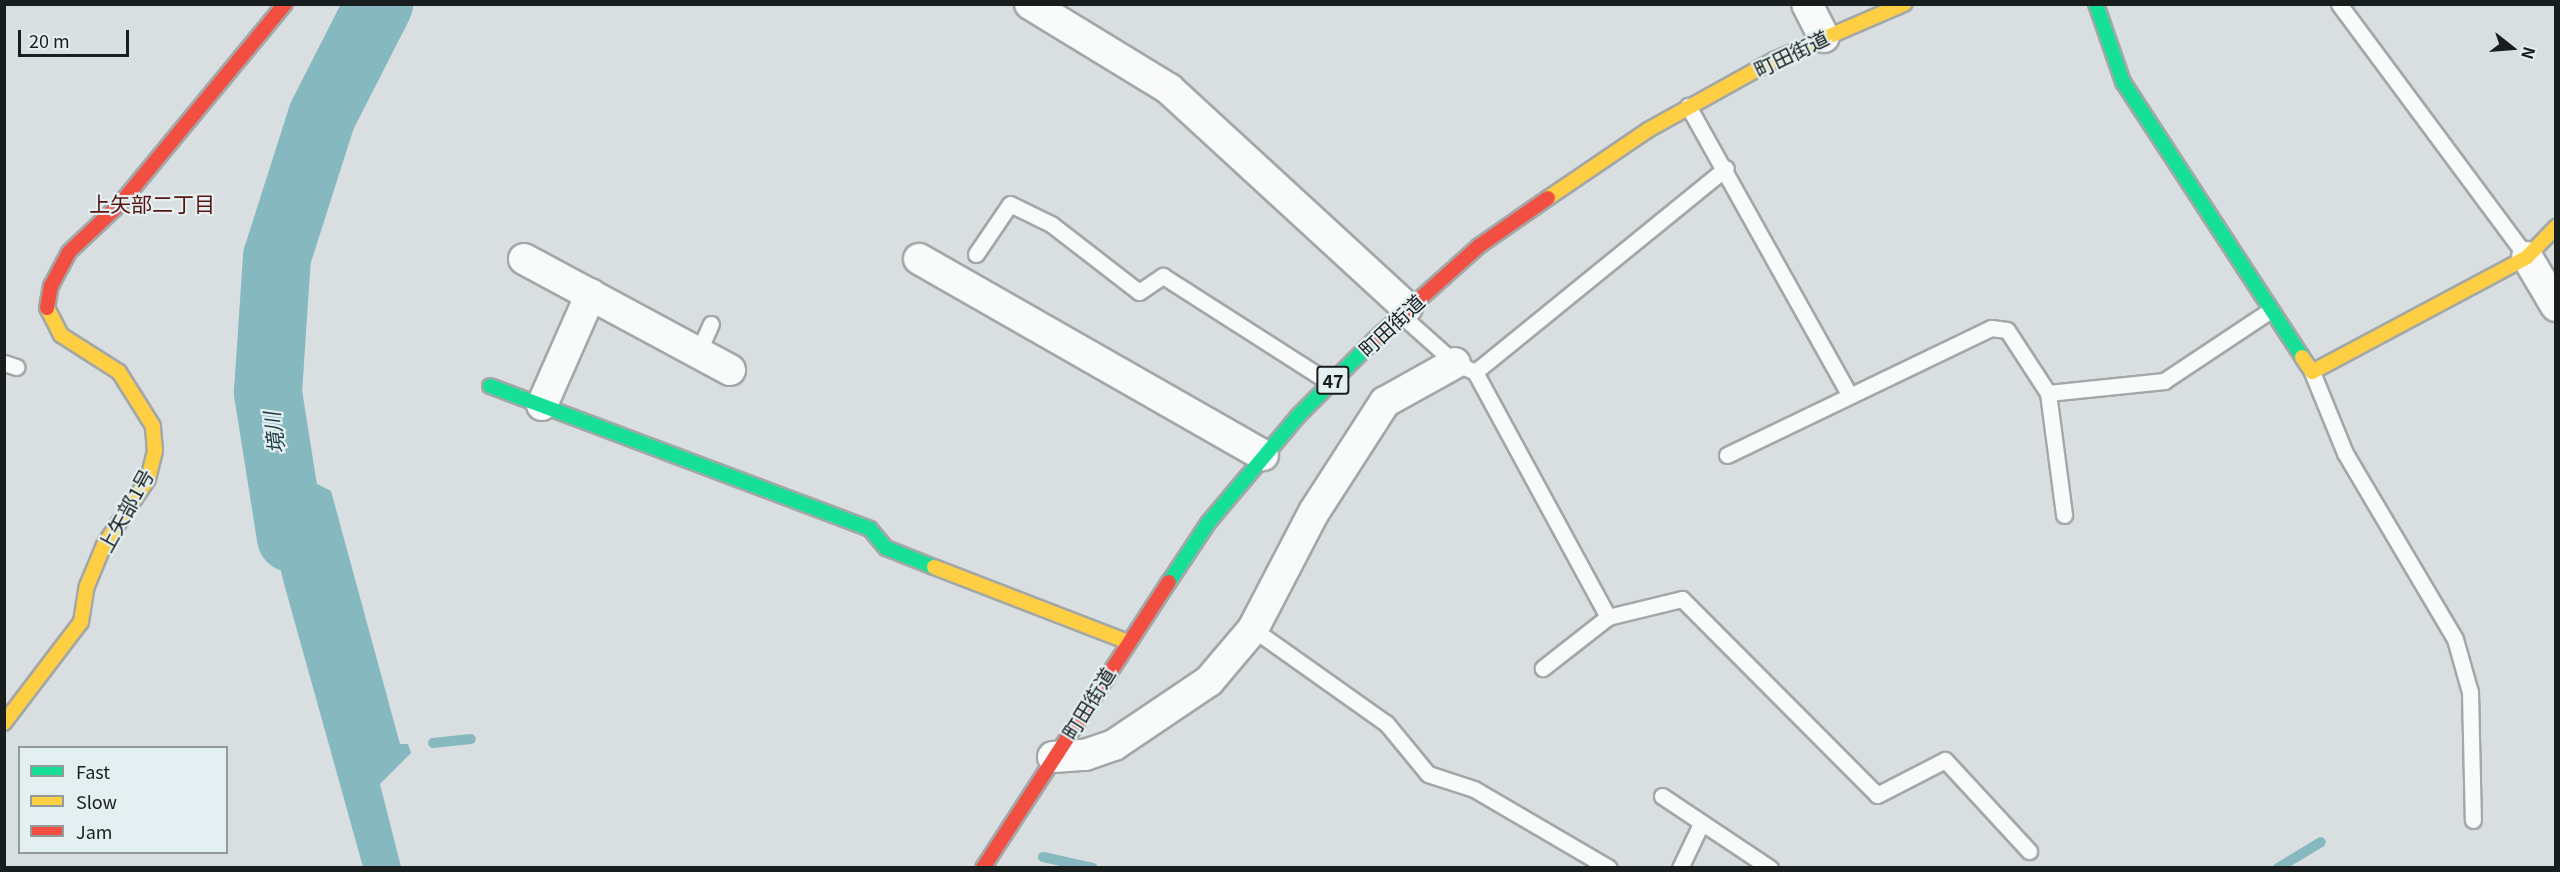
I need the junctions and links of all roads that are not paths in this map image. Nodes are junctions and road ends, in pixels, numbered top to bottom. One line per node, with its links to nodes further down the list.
1 (285, 4): 36 (street, 上矢部1号)
2 (1030, 4): 17 (street)
3 (1807, 4): 7 (street)
4 (1904, 4): 7 (street, 町田街道 / 47)
5 (2096, 4): 18 (street)
6 (2339, 4): 12 (lane)
7 (1824, 37): 8 (street, 町田街道 / 47)
8 (1688, 106): 9 (lane); 17 (street, 町田街道 / 47)
9 (1726, 168): 21 (lane); 27 (lane)
10 (2556, 227): 12 (street)
11 (976, 254): 24 (lane)
12 (2527, 257): 16 (street); 23 (street)
13 (524, 259): 15 (street)
14 (919, 259): 29 (street)
15 (591, 294): 20 (street); 28 (street)
16 (2556, 306)
17 (1403, 311): 21 (lane); 24 (street, 町田街道 / 47)
18 (2268, 312): 23 (street); 26 (lane)
19 (711, 324): 20 (lane)
20 (697, 355): 22 (street)
21 (1465, 367): 32 (lane); 33 (street)
22 (730, 370)
23 (2312, 372): 39 (lane)
24 (1330, 383): 29 (street, 町田街道 / 47)
25 (490, 386): 28 (street)
26 (2048, 393): 27 (lane); 31 (lane)
27 (1849, 394): 30 (lane)
28 (542, 405): 34 (street)
29 (1263, 455): 34 (street, 町田街道 / 47)
30 (1727, 455)
31 (2064, 515)
32 (1608, 617): 35 (lane); 41 (lane)
33 (1253, 629): 37 (street); 43 (lane)
34 (1126, 641): 37 (street, 町田街道 / 47)
35 (1543, 668)
36 (4, 723)
37 (1053, 757): 42 (street, 町田街道 / 47)
38 (1662, 796): 40 (lane)
39 (2473, 820)
40 (1701, 824): 44 (lane); 45 (lane)
41 (2029, 851)
42 (983, 867)
43 (1609, 867)
44 (1680, 867)
45 (1770, 867)

